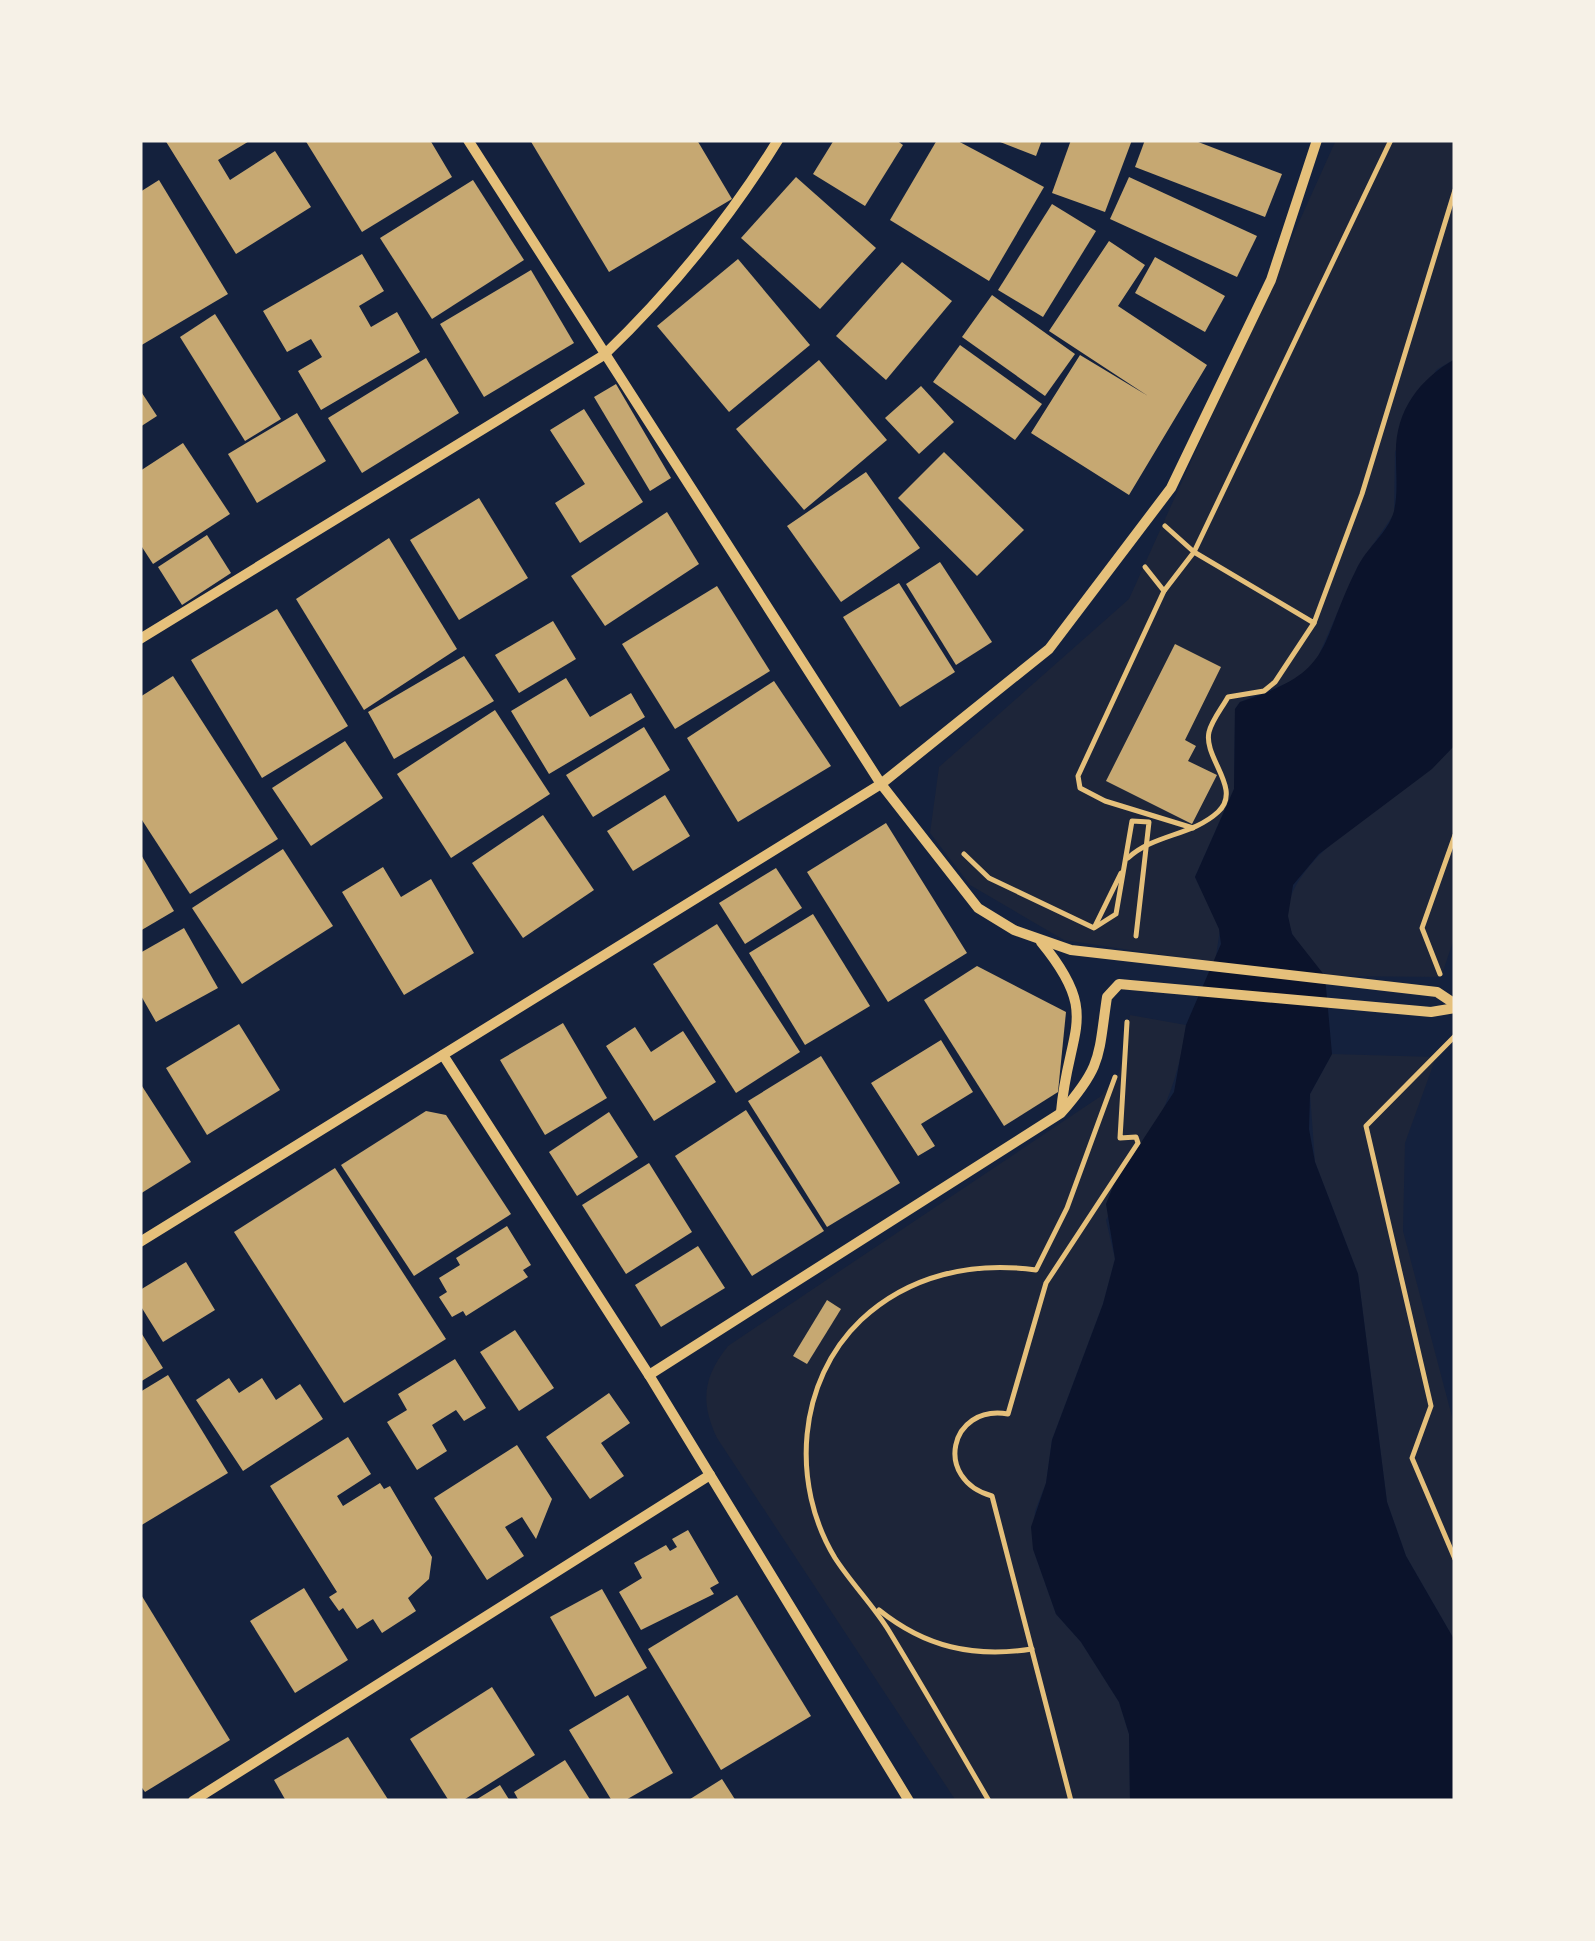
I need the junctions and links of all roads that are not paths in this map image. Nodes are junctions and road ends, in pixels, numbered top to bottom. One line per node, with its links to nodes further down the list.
1 (468, 140): 4 (street)
2 (778, 140): 4 (street)
3 (1317, 140): 6 (street)
4 (604, 355): 5 (street); 6 (street)
5 (140, 639)
6 (881, 784): 7 (street); 9 (street)
7 (1040, 942): 8 (street); 10 (street)
8 (1455, 1006): 10 (street)
9 (443, 1055): 11 (street); 12 (street)
10 (1061, 1113): 12 (street)
11 (140, 1242)
12 (650, 1375): 13 (street)
13 (710, 1475): 14 (street); 15 (street)
14 (194, 1801)
15 (909, 1801)

